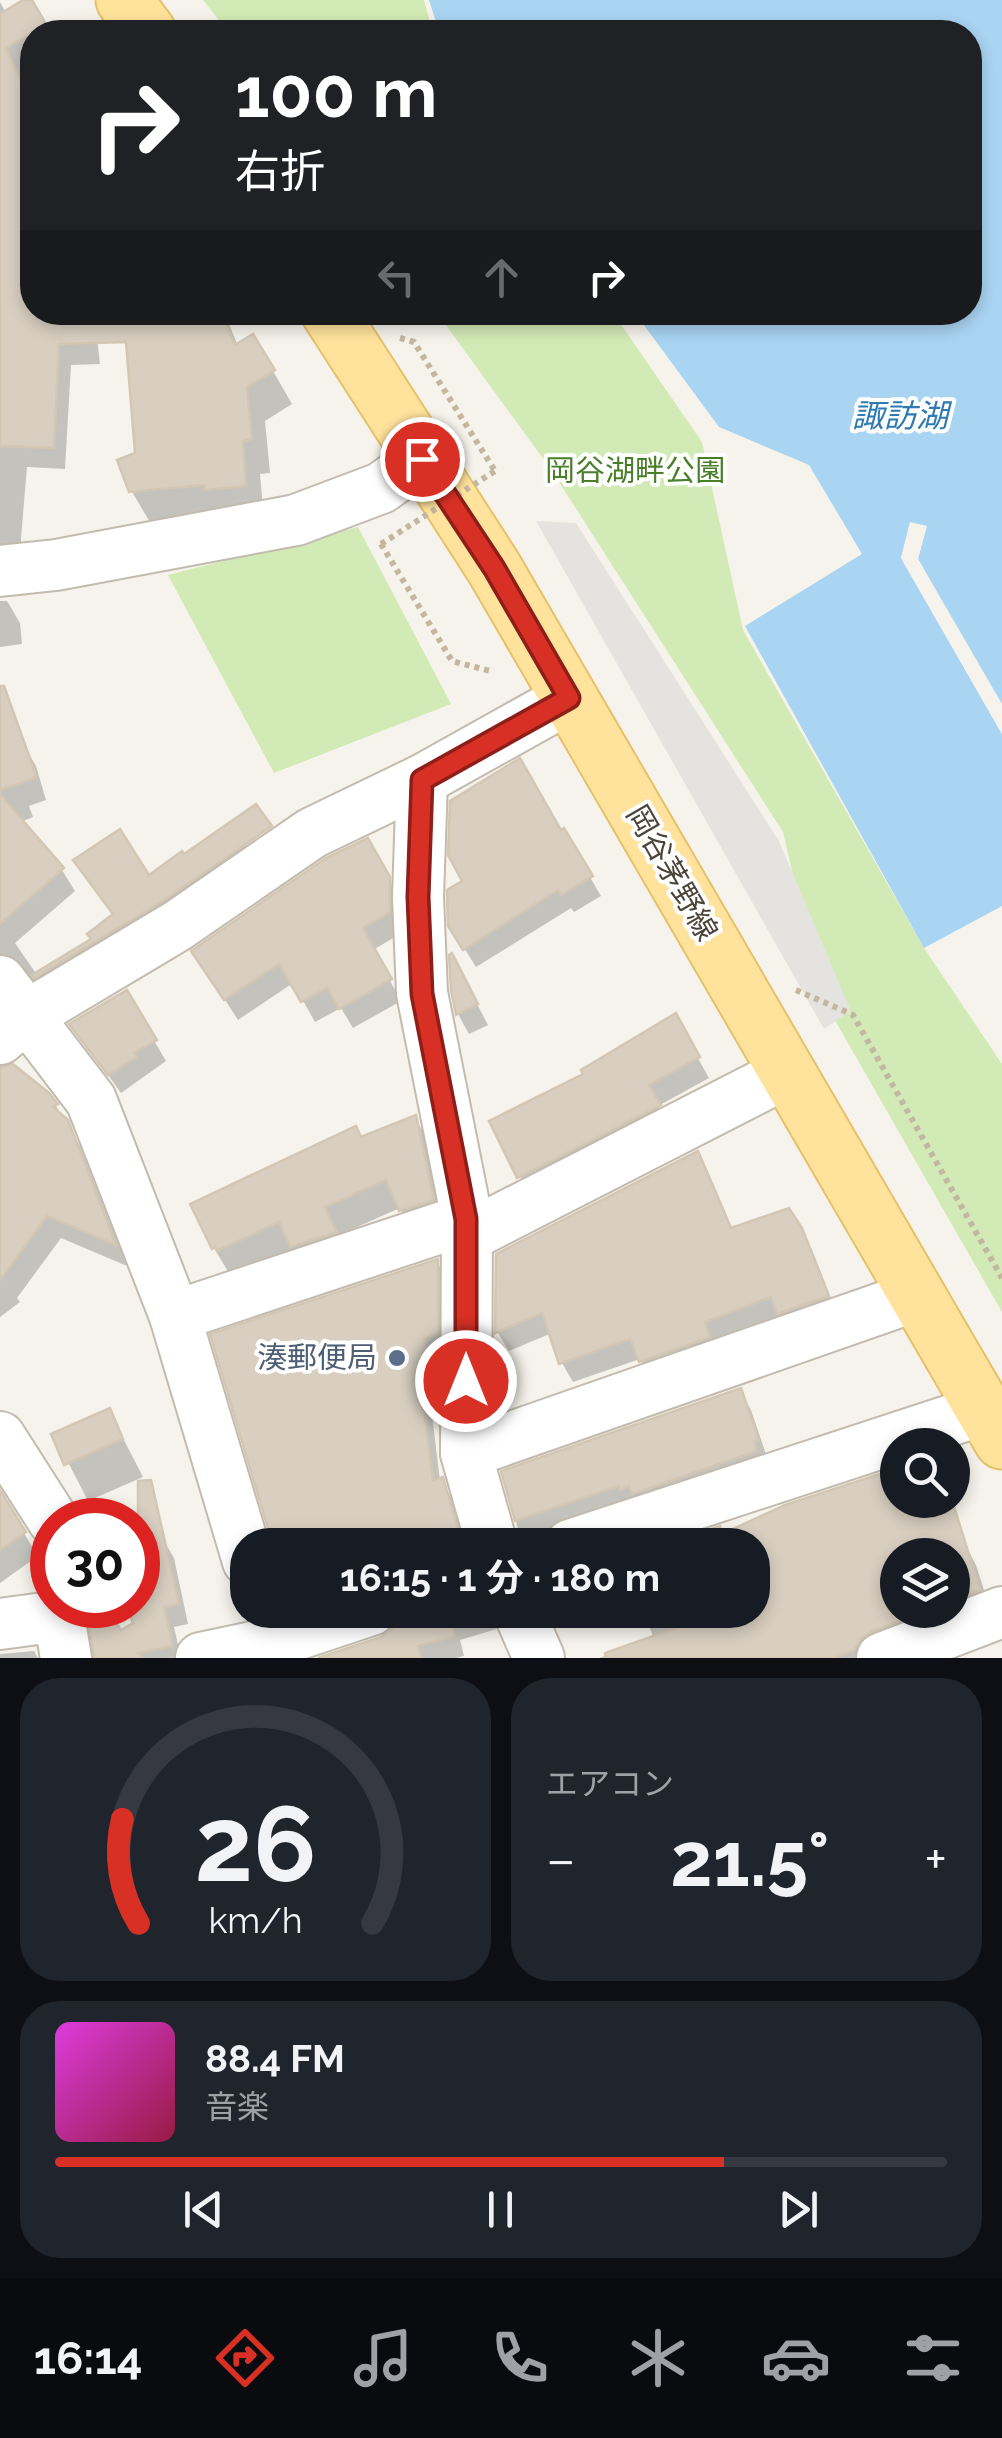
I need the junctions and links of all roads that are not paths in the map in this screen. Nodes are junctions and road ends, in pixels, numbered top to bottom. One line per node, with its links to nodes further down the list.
1 (337, 325): 2 (main road, 岡谷茅野線)
2 (422, 459): 3 (street); 4 (main road, 岡谷茅野線)
3 (0, 571)
4 (569, 698): 5 (street); 7 (main road, 岡谷茅野線)
5 (422, 780): 6 (street); 8 (street)
6 (9, 1012): 10 (street)
7 (788, 1072): 8 (street); 9 (main road, 岡谷茅野線)
8 (466, 1228): 10 (street); 13 (street)
9 (916, 1296): 11 (main road, 岡谷茅野線); 13 (street)
10 (175, 1316): 15 (street)
11 (992, 1425): 17 (street)
12 (0, 1437): 14 (street)
13 (466, 1453): 16 (street)
14 (39, 1498)
15 (238, 1528)
16 (487, 1528)
17 (630, 1528)
18 (1002, 1612): 26 (street)
19 (0, 1624): 20 (street)
20 (30, 1625)
21 (304, 1628): 23 (street)
22 (526, 1628): 25 (street)
23 (270, 1637): 24 (street)
24 (201, 1658)
25 (540, 1658)
26 (882, 1658)

